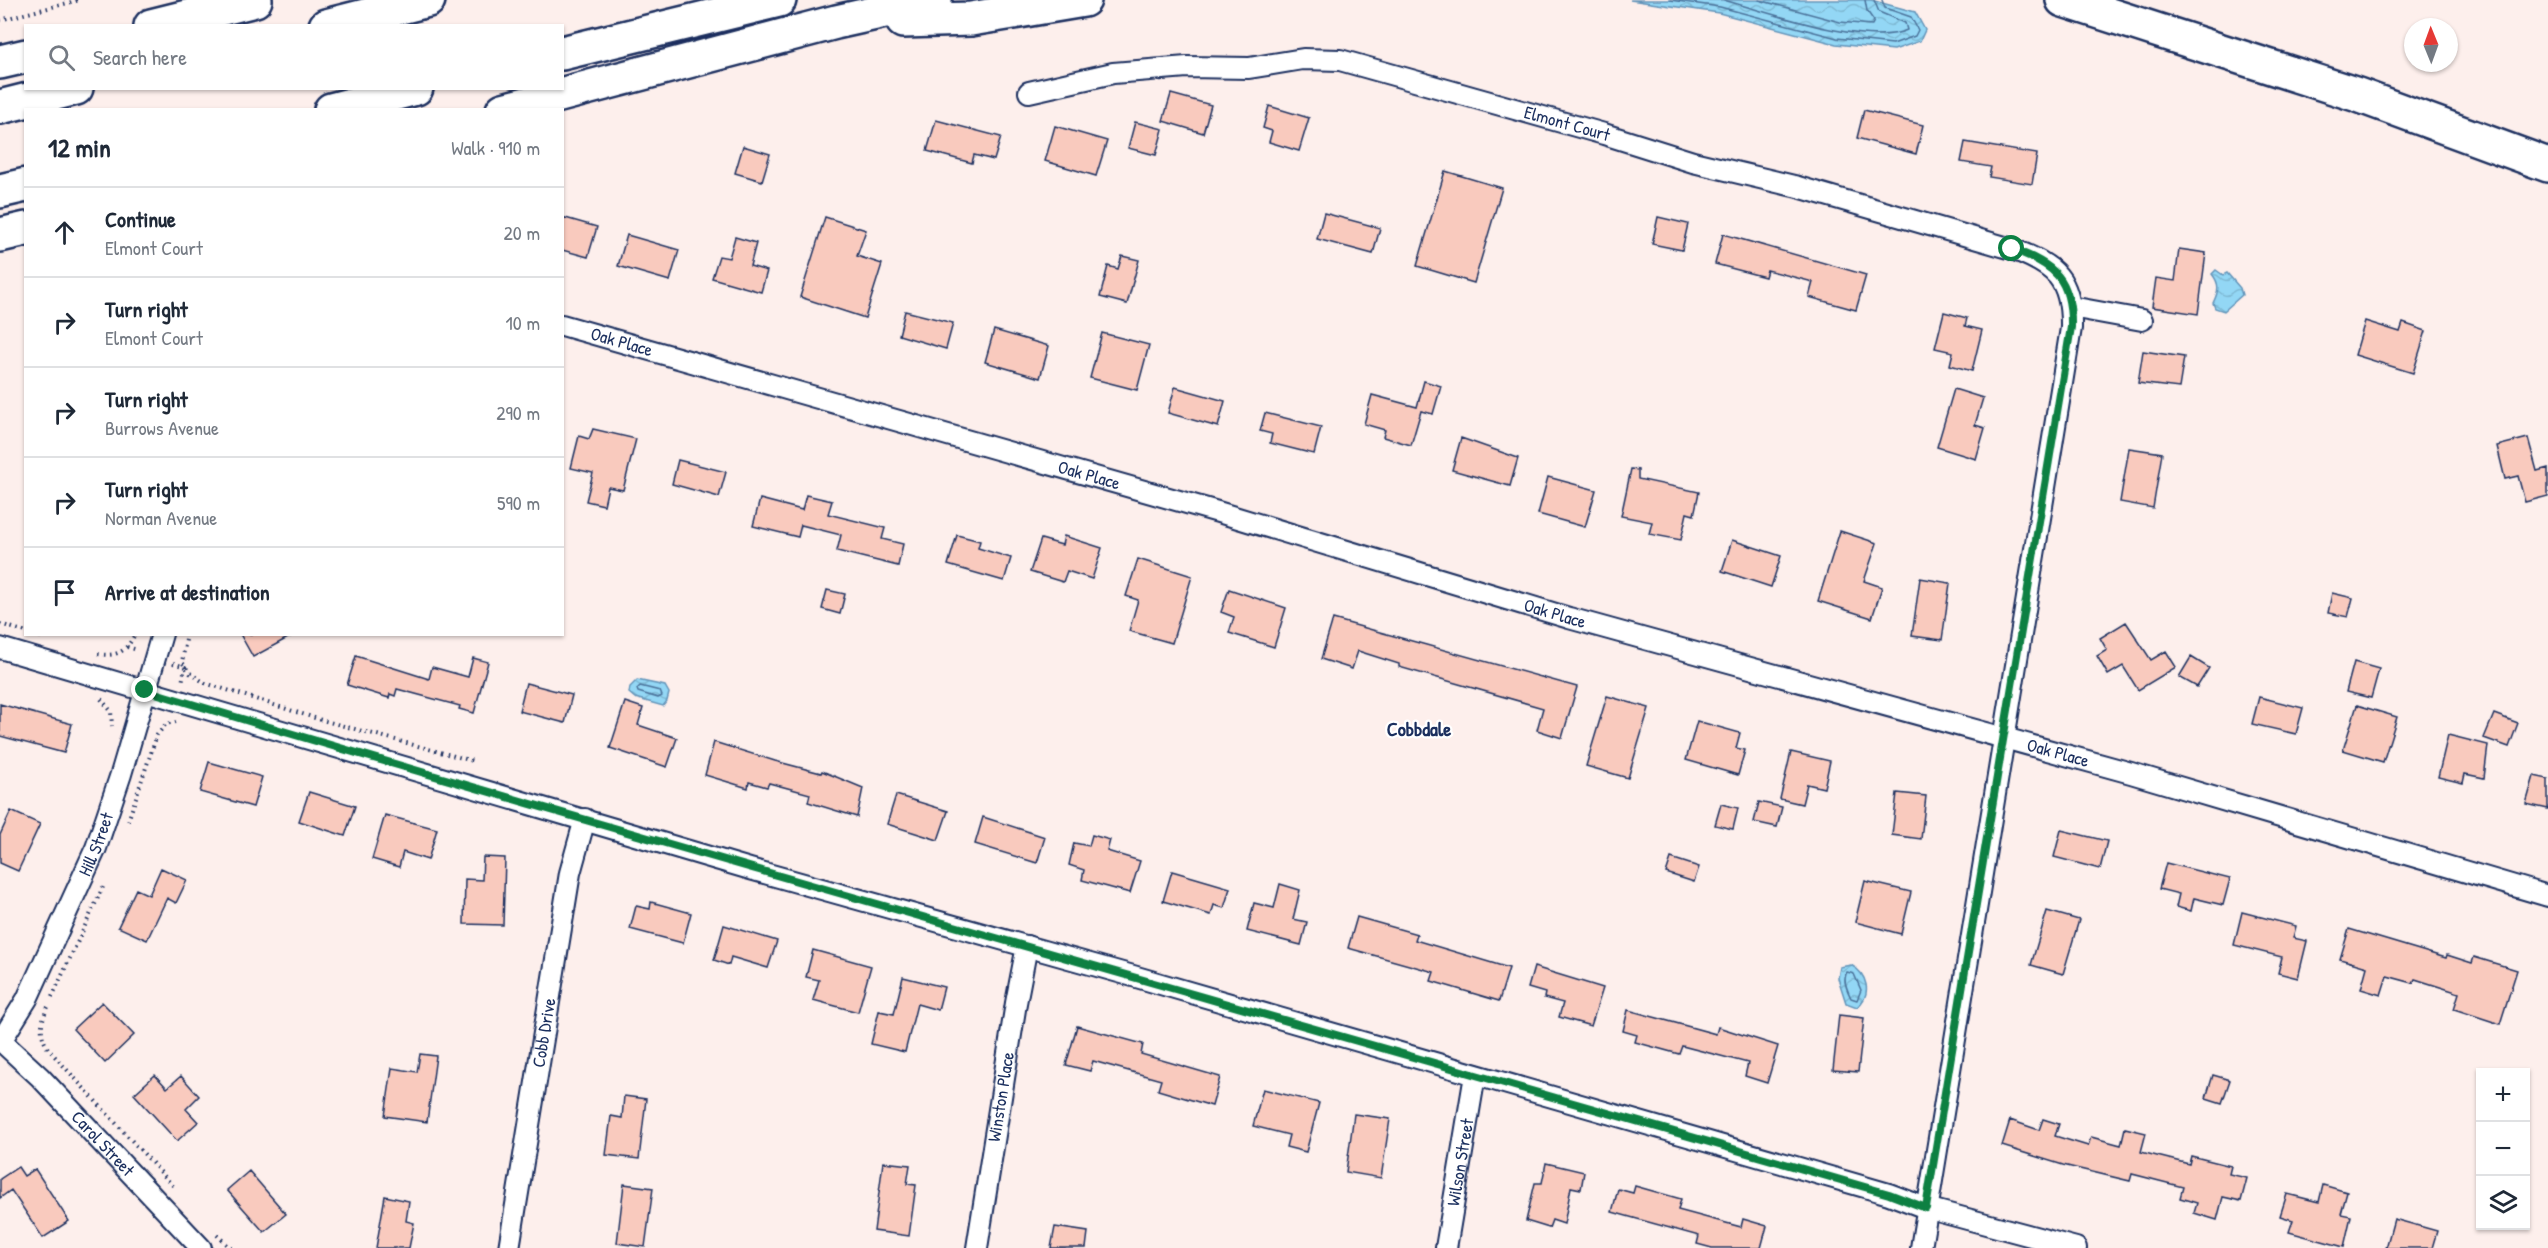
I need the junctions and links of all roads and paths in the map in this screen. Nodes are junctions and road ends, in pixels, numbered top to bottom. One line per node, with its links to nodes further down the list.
1 (80, 0): 8 (path)
2 (255, 0): 10 (highway)
3 (428, 0): 11 (highway)
4 (779, 0): 12 (highway)
5 (935, 0): 9 (highway)
6 (1084, 0): 9 (highway)
7 (2063, 0): 21 (highway)
8 (0, 20)
9 (836, 22): 20 (highway)
10 (159, 24)
11 (334, 24)
12 (564, 53)
13 (24, 57): 14 (highway)
14 (0, 63)
15 (68, 90): 18 (highway)
16 (408, 90): 19 (highway)
17 (1029, 92): 26 (street, Elmont Court)
18 (0, 107)
19 (339, 108)
20 (511, 108)
21 (2548, 165)
22 (24, 185): 23 (highway)
23 (0, 191)
24 (24, 229): 25 (highway)
25 (0, 235)
26 (2071, 307): 27 (street); 42 (street)
27 (2142, 320)
28 (564, 326): 42 (street, Oak Place)
29 (0, 624): 30 (path)
30 (24, 631)
31 (40, 636): 35 (path)
32 (134, 636): 37 (path)
33 (161, 636): 38 (street, Hill Street)
34 (187, 636): 43 (path)
35 (45, 638)
36 (0, 648): 38 (street)
37 (89, 653)
38 (145, 690): 44 (street); 49 (street, Hill Street)
39 (97, 697): 41 (path)
40 (182, 720): 45 (path)
41 (112, 730)
42 (2003, 740): 47 (street, Oak Place); 52 (street)
43 (473, 761)
44 (585, 819): 48 (street); 56 (street, Cobb Drive)
45 (126, 827)
46 (104, 884): 51 (path)
47 (2548, 896)
48 (1028, 946): 50 (street); 57 (street, Winston Place)
49 (1, 1041): 54 (street, Carol Street)
50 (1475, 1075): 52 (street); 58 (street, Wilson Street)
51 (180, 1193)
52 (1926, 1208): 59 (street); 60 (street)
53 (211, 1228): 55 (path)
54 (201, 1248)
55 (231, 1248)
56 (509, 1248)
57 (977, 1248)
58 (1446, 1248)
59 (1921, 1248)
60 (2076, 1248)

